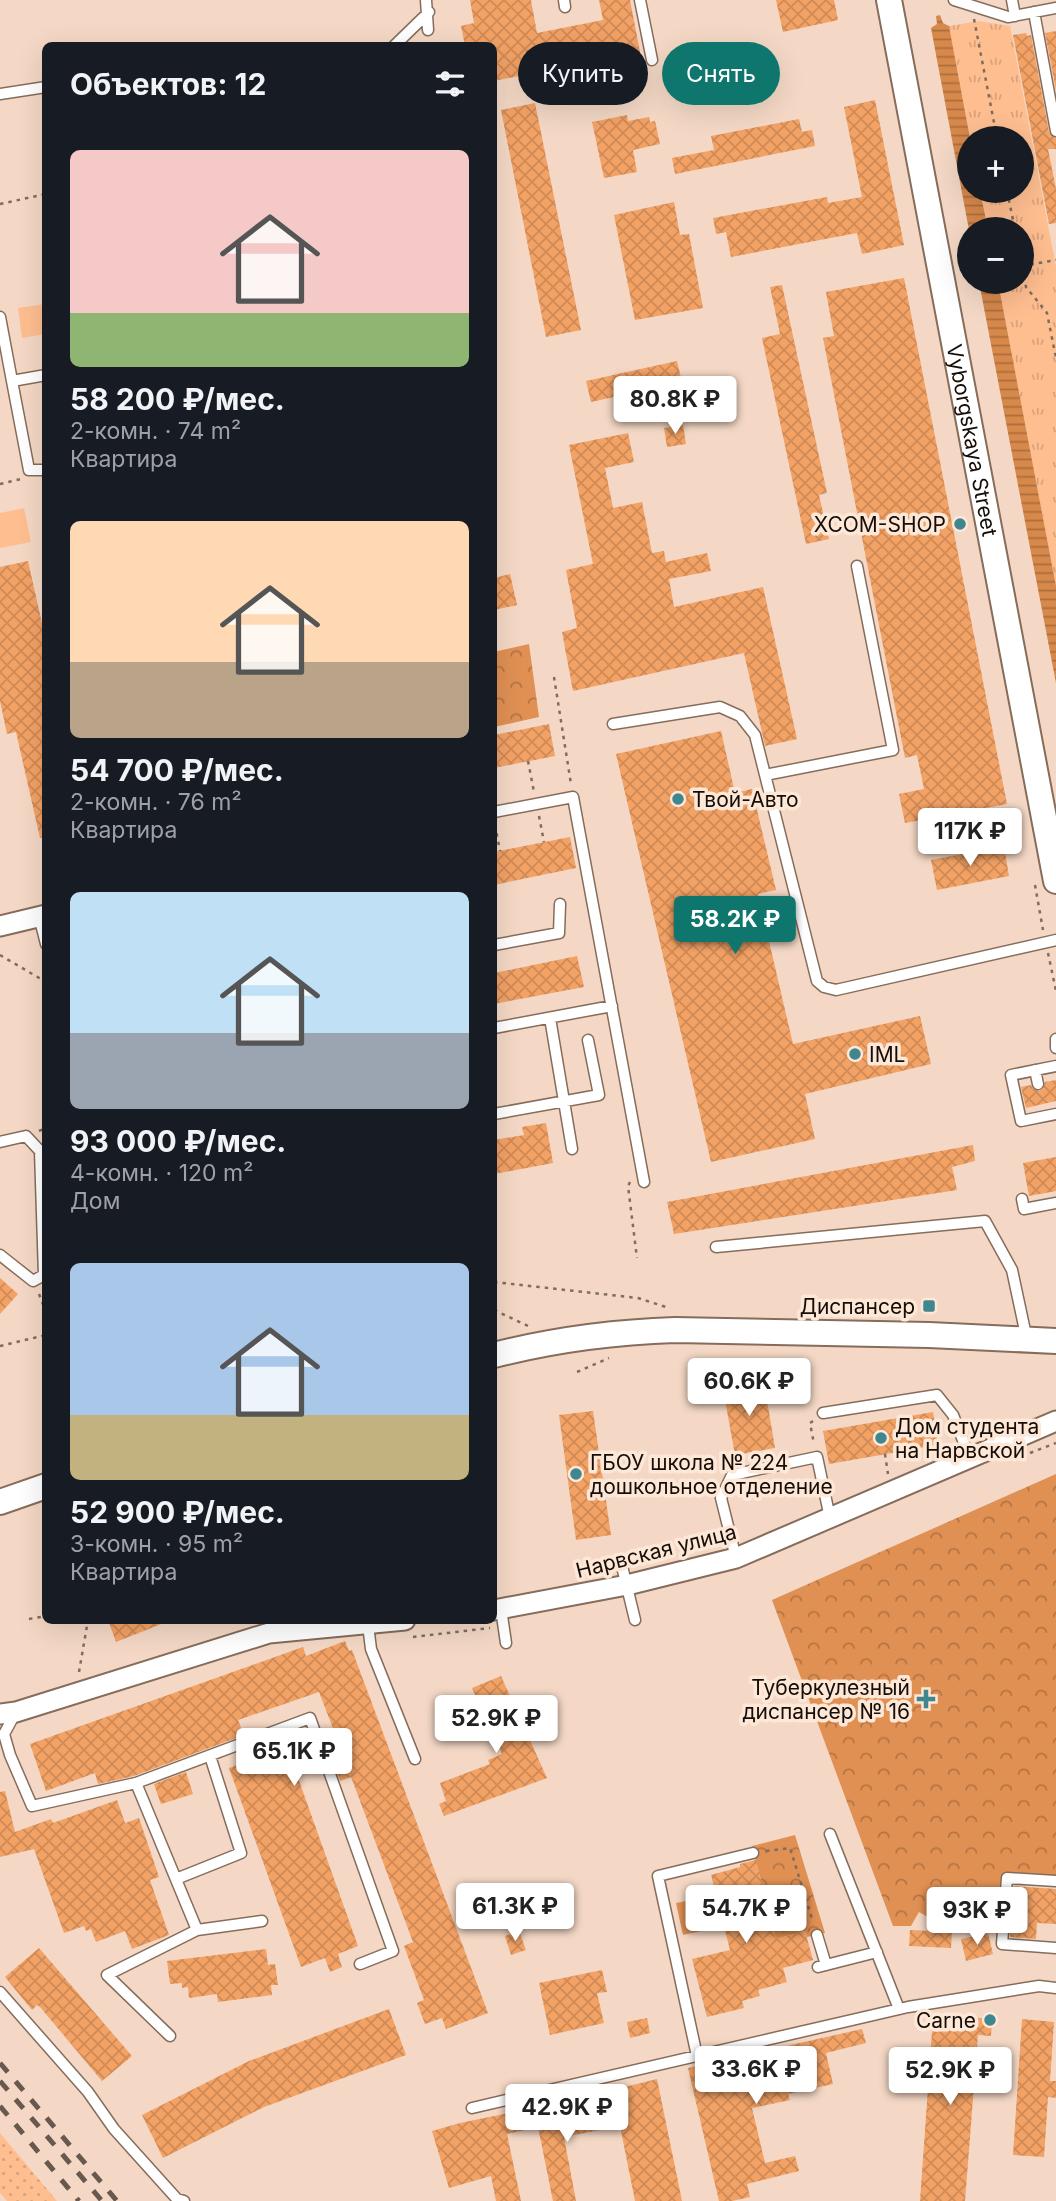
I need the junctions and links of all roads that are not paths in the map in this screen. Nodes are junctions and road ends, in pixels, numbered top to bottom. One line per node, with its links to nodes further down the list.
1 (426, 0): 7 (lane)
2 (640, 0): 12 (lane)
3 (889, 0): 24 (street, Vyborgskaya Street)
4 (954, 0): 9 (lane)
5 (1012, 0): 9 (lane)
6 (1056, 8): 8 (lane)
7 (429, 12): 10 (lane); 11 (lane)
8 (1034, 12): 9 (lane); 15 (lane)
9 (1015, 16)
10 (428, 30)
11 (398, 42)
12 (652, 60)
13 (42, 88): 14 (lane)
14 (0, 94)
15 (1056, 131)
16 (0, 317): 18 (lane)
17 (42, 376): 18 (lane)
18 (12, 381): 19 (lane)
19 (42, 470)
20 (857, 566): 22 (lane)
21 (613, 724): 22 (lane)
22 (765, 775): 28 (lane)
23 (497, 811): 30 (lane)
24 (1056, 881)
25 (560, 904): 29 (lane)
26 (42, 916): 27 (street)
27 (0, 926)
28 (1051, 941)
29 (497, 944)
30 (612, 1006): 31 (lane); 46 (lane)
31 (550, 1018): 32 (lane); 39 (lane)
32 (497, 1027)
33 (588, 1040): 39 (lane)
34 (1056, 1040): 35 (lane)
35 (1056, 1048)
36 (1056, 1066): 37 (lane)
37 (1035, 1070): 38 (lane); 43 (lane)
38 (1038, 1084)
39 (562, 1101): 41 (lane); 45 (lane)
40 (1042, 1104): 43 (lane)
41 (497, 1113)
42 (1056, 1114): 43 (lane)
43 (1045, 1116)
44 (0, 1142): 49 (lane)
45 (572, 1149)
46 (643, 1182)
47 (1022, 1199): 48 (lane)
48 (1056, 1203)
49 (42, 1213)
50 (716, 1247): 53 (lane)
51 (0, 1255): 52 (lane)
52 (42, 1276)
53 (1027, 1340): 54 (street); 55 (street)
54 (1056, 1341)
55 (497, 1354)
56 (823, 1413): 58 (lane)
57 (1056, 1421): 58 (street, Нарвская улица)
58 (970, 1458): 61 (street, Нарвская улица)
59 (42, 1487): 60 (street)
60 (0, 1502)
61 (830, 1518): 62 (street, Нарвская улица); 62 (lane)
62 (736, 1558): 64 (street, Нарвская улица)
63 (621, 1562): 64 (lane)
64 (627, 1585): 65 (street, Нарвская улица); 66 (lane)
65 (497, 1609): 70 (lane)
66 (635, 1620)
67 (375, 1624): 68 (street)
68 (368, 1625): 69 (street); 74 (lane)
69 (268, 1627): 71 (street)
70 (506, 1643)
71 (8, 1713): 72 (lane)
72 (3, 1741): 75 (lane)
73 (210, 1756): 75 (lane); 78 (lane); 85 (lane)
74 (415, 1759)
75 (136, 1783): 78 (lane)
76 (830, 1834): 84 (lane)
77 (753, 1853): 90 (lane)
78 (176, 1879): 81 (lane)
79 (1056, 1881): 83 (lane)
80 (262, 1921): 81 (lane)
81 (197, 1930): 89 (lane)
82 (817, 1935): 84 (lane)
83 (1056, 1948)
84 (877, 1952): 88 (lane)
85 (360, 1964)
86 (1056, 1988): 88 (lane)
87 (0, 1992): 92 (lane)
88 (899, 2009): 90 (lane)
89 (170, 2036)
90 (697, 2056): 91 (lane)
91 (472, 2108)
92 (184, 2201)

